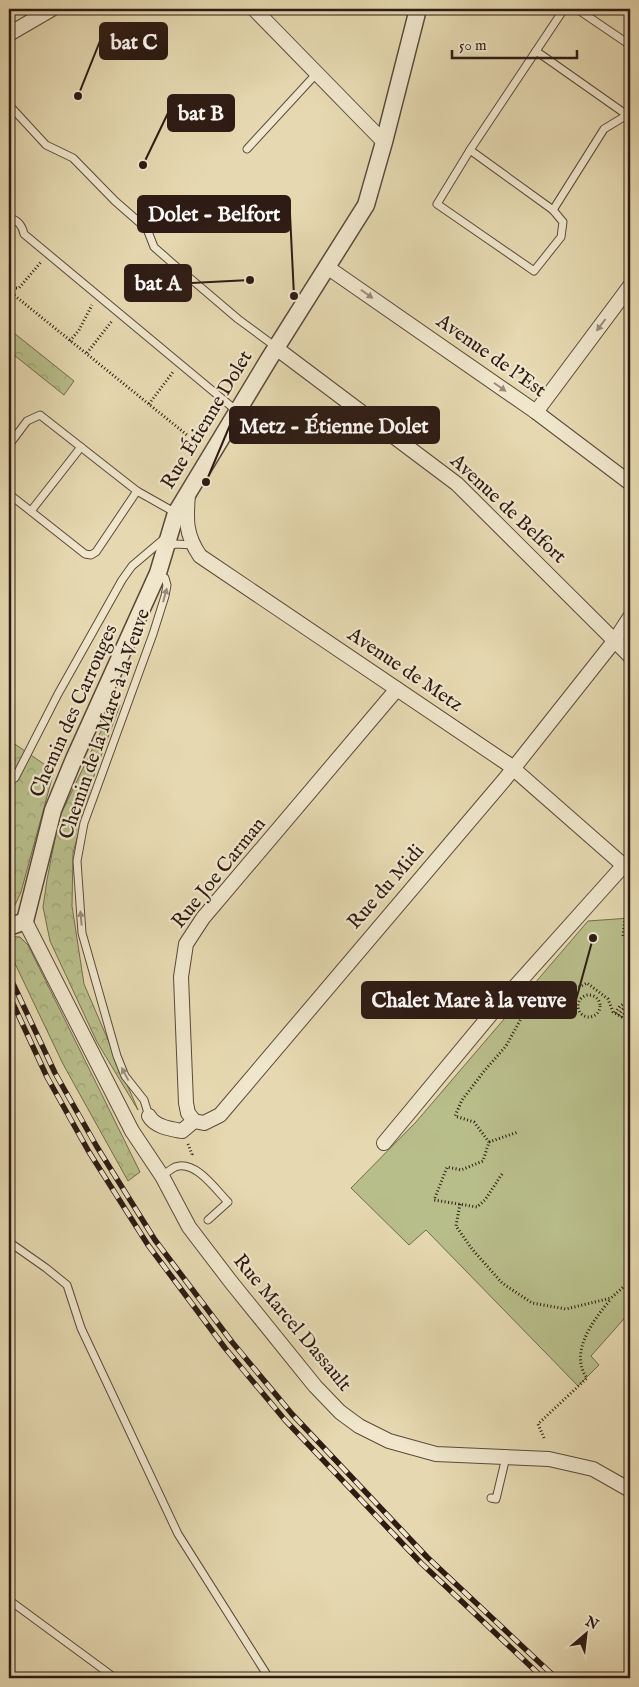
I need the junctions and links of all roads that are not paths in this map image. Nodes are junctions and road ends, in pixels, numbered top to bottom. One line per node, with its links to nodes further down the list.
1 (52, 9): 6 (street)
2 (254, 9): 9 (street)
3 (418, 9): 12 (street, Rue Étienne Dolet)
4 (564, 9): 8 (lane)
5 (577, 9): 7 (lane)
6 (9, 34)
7 (630, 45)
8 (536, 51): 11 (lane); 14 (lane)
9 (317, 72): 12 (street); 13 (lane)
10 (10, 106): 19 (lane)
11 (628, 116): 15 (lane)
12 (384, 142): 17 (street, Rue Étienne Dolet)
13 (247, 149)
14 (470, 150): 15 (lane); 15 (lane)
15 (553, 210)
16 (9, 218): 20 (lane)
17 (327, 267): 19 (street, Rue Étienne Dolet); 21 (street, Avenue de l'Est, one-way to 21)
18 (630, 286): 21 (street, one-way to 21)
19 (276, 348): 20 (street, Rue Étienne Dolet); 34 (street, Avenue de Belfort)
20 (238, 412): 27 (street, Rue Étienne Dolet)
21 (536, 412): 24 (street, Avenue de l'Est)
22 (9, 445): 23 (lane)
23 (81, 447): 25 (lane); 28 (lane)
24 (630, 483)
25 (137, 491): 28 (lane); 29 (lane)
26 (9, 494): 28 (lane)
27 (188, 494): 29 (street, Rue Étienne Dolet); 31 (street, Avenue de Metz)
28 (31, 512)
29 (176, 513): 30 (street, Rue Étienne Dolet)
30 (167, 541): 31 (lane); 32 (street, Chemin des Carrouges); 38 (lane)
31 (193, 545): 36 (street, Avenue de Metz)
32 (158, 573): 40 (street, Chemin des Carrouges); 42 (lane, Chemin de la Mare à la Veuve, one-way to 32)
33 (630, 617): 34 (street, Rue du Midi)
34 (615, 640): 35 (street, Avenue de Belfort); 37 (street, Rue du Midi)
35 (630, 656)
36 (397, 689): 37 (street, Avenue de Metz); 43 (street, Rue Joe Carman)
37 (514, 768): 39 (street, Avenue de Metz); 43 (street, Rue du Midi)
38 (15, 778)
39 (627, 868): 44 (street)
40 (25, 921): 41 (street); 45 (street, Rue Marcel Dassault)
41 (9, 927)
42 (149, 1116): 43 (street, Rue du Midi)
43 (194, 1121)
44 (384, 1143)
45 (162, 1176): 46 (lane); 48 (street, Rue Marcel Dassault)
46 (208, 1220)
47 (9, 1242): 53 (lane)
48 (506, 1457): 49 (street, Rue Marcel Dassault); 50 (lane)
49 (629, 1487)
50 (491, 1498)
51 (9, 1600): 52 (lane)
52 (115, 1678)
53 (269, 1678)

